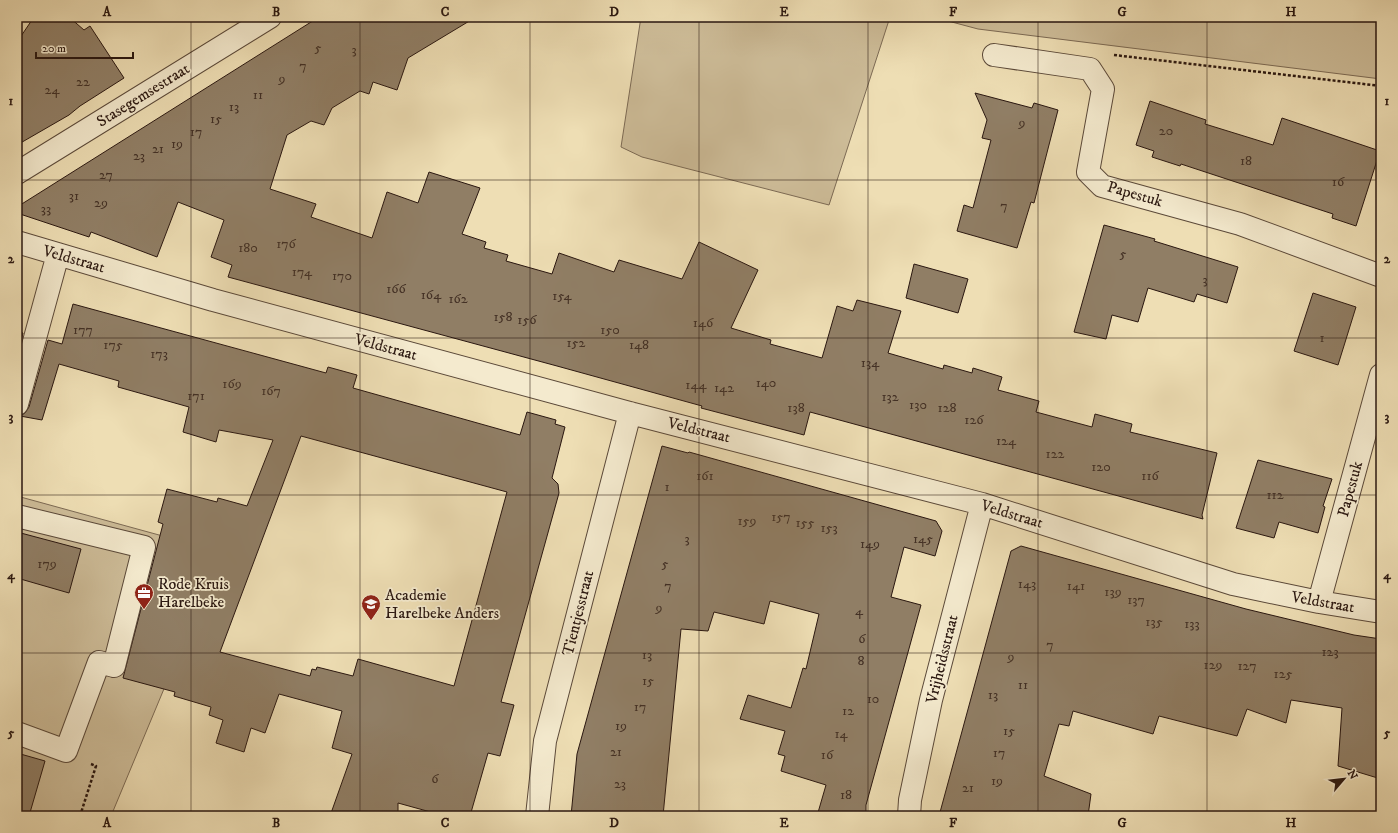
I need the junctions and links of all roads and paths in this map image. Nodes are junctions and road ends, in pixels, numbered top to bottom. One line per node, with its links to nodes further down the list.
1 (270, 17): 5 (street, Stasegemsestraat)
2 (994, 54): 8 (street, Papestuk)
3 (1112, 54): 4 (path)
4 (1381, 86)
5 (17, 173)
6 (17, 242): 7 (street, Veldstraat)
7 (58, 254): 10 (street); 11 (street, Veldstraat)
8 (1381, 276)
9 (1381, 375): 14 (street, Papestuk)
10 (17, 404)
11 (630, 412): 12 (street, Veldstraat); 19 (street, Tientjesstraat)
12 (982, 504): 14 (street, Veldstraat); 20 (street, Vrijheidsstraat)
13 (17, 516): 17 (street)
14 (1319, 602): 15 (street, Veldstraat)
15 (1381, 612)
16 (17, 734): 17 (street)
17 (66, 751): 18 (path)
18 (80, 816)
19 (537, 816)
20 (909, 816)

